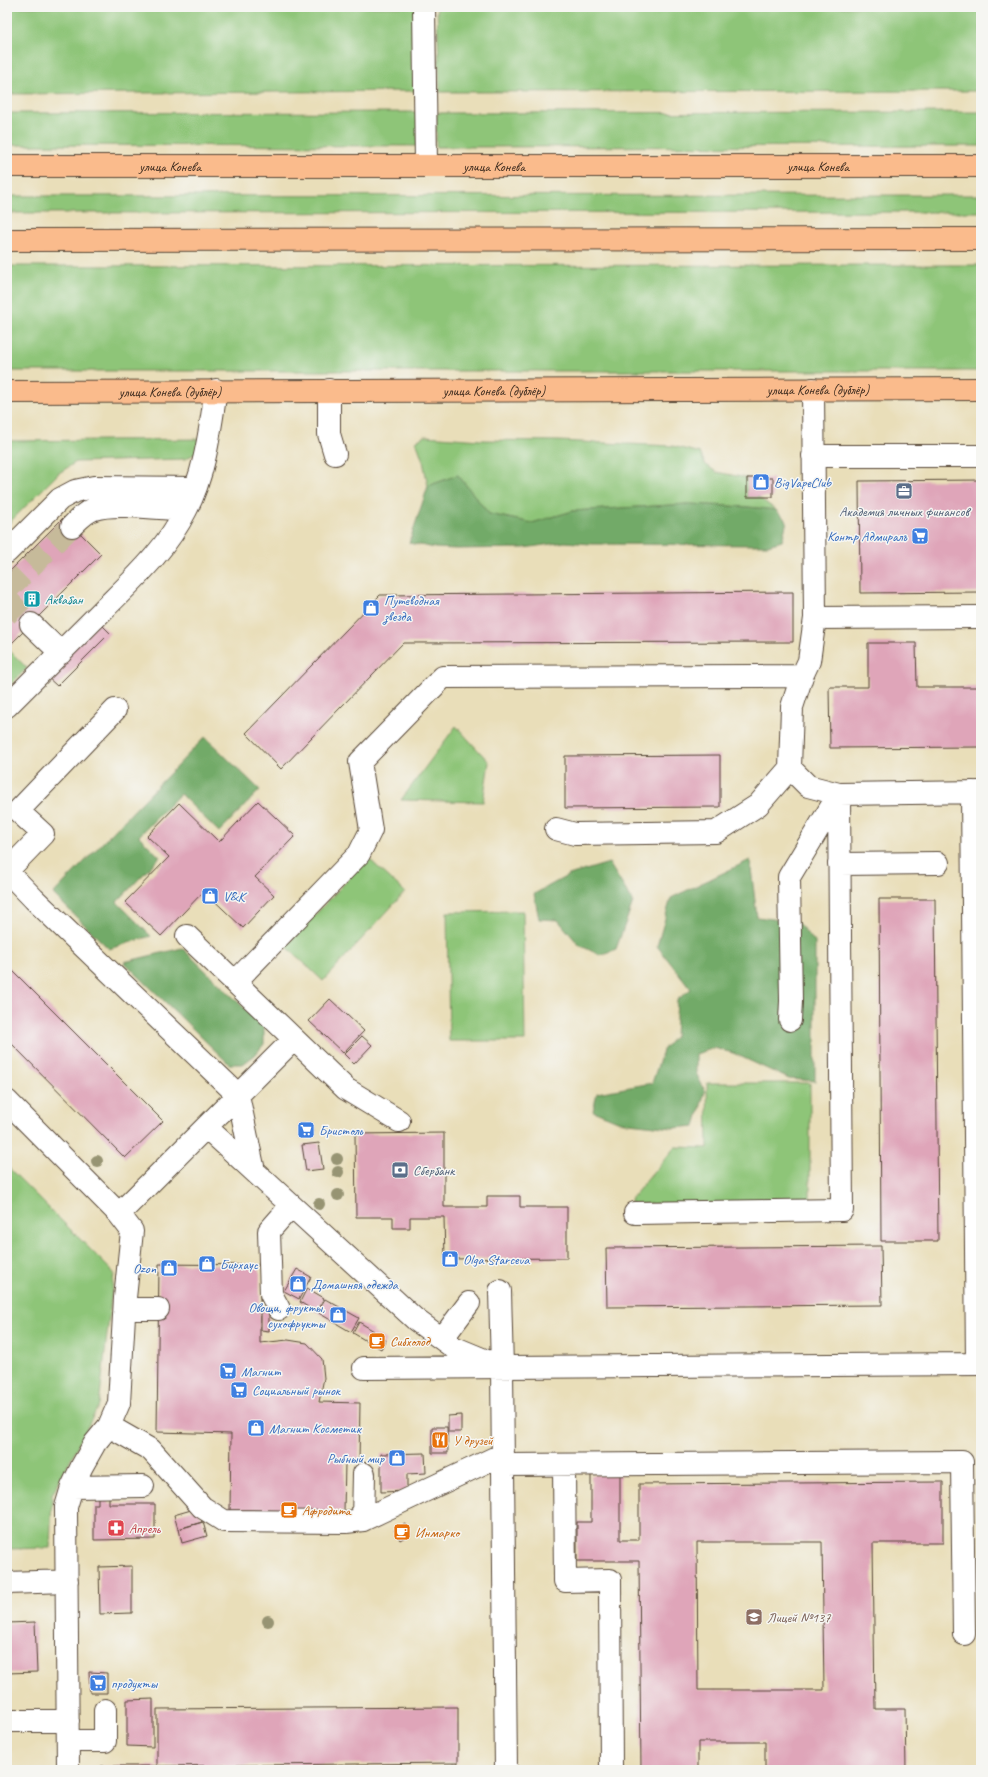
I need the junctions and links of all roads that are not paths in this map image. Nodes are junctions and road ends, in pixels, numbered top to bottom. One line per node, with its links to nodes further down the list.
1 (427, 10): 2 (street)
2 (426, 164): 3 (main road, улица Конева); 4 (main road, улица Конева)
3 (7, 166)
4 (981, 166)
5 (981, 239): 6 (main road)
6 (7, 240)
7 (813, 389): 8 (main road, улица Конева (дублёр)); 10 (main road, улица Конева (дублёр)); 13 (street)
8 (981, 389)
9 (216, 390): 10 (main road, улица Конева (дублёр)); 11 (main road, улица Конева (дублёр)); 15 (street)
10 (329, 390): 12 (street)
11 (7, 392)
12 (335, 454)
13 (813, 456): 14 (street); 20 (street)
14 (981, 456)
15 (195, 488): 16 (street); 18 (street)
16 (186, 510): 17 (street); 22 (street)
17 (72, 526)
18 (7, 552)
19 (981, 617): 20 (street)
20 (815, 618): 23 (street)
21 (31, 624): 22 (street)
22 (60, 653): 24 (street)
23 (802, 676): 26 (street); 33 (street)
24 (7, 706)
25 (115, 710): 36 (street)
26 (790, 768): 28 (street); 29 (street)
27 (977, 792): 28 (street); 44 (street)
28 (839, 794): 31 (street); 34 (street)
29 (556, 829)
30 (938, 863): 31 (street)
31 (839, 864): 42 (street)
32 (187, 936): 33 (street)
33 (235, 982): 35 (street)
34 (790, 1020)
35 (294, 1039): 36 (street); 38 (street)
36 (238, 1095): 39 (street); 40 (street)
37 (7, 1101): 43 (street)
38 (399, 1122)
39 (206, 1127): 40 (street); 43 (street)
40 (254, 1171): 41 (street)
41 (291, 1206): 49 (street); 50 (street)
42 (635, 1213)
43 (119, 1214): 47 (street)
44 (978, 1219): 51 (street)
45 (500, 1291): 53 (street)
46 (469, 1303): 50 (street)
47 (125, 1309): 48 (street); 54 (street)
48 (158, 1309)
49 (278, 1309)
50 (442, 1339): 53 (street)
51 (979, 1364): 53 (street)
52 (364, 1368): 53 (street)
53 (502, 1368): 55 (street)
54 (109, 1426): 58 (street); 60 (street)
55 (503, 1459): 56 (street); 60 (street); 68 (street)
56 (564, 1465): 63 (street); 69 (street)
57 (364, 1474): 60 (street)
58 (72, 1486): 59 (street); 61 (street)
59 (143, 1486)
60 (363, 1520)
61 (67, 1581): 62 (street); 66 (street)
62 (7, 1582)
63 (964, 1634)
64 (104, 1710): 66 (street)
65 (7, 1721): 66 (street)
66 (68, 1731): 67 (street)
67 (68, 1770)
68 (506, 1770)
69 (611, 1770)

